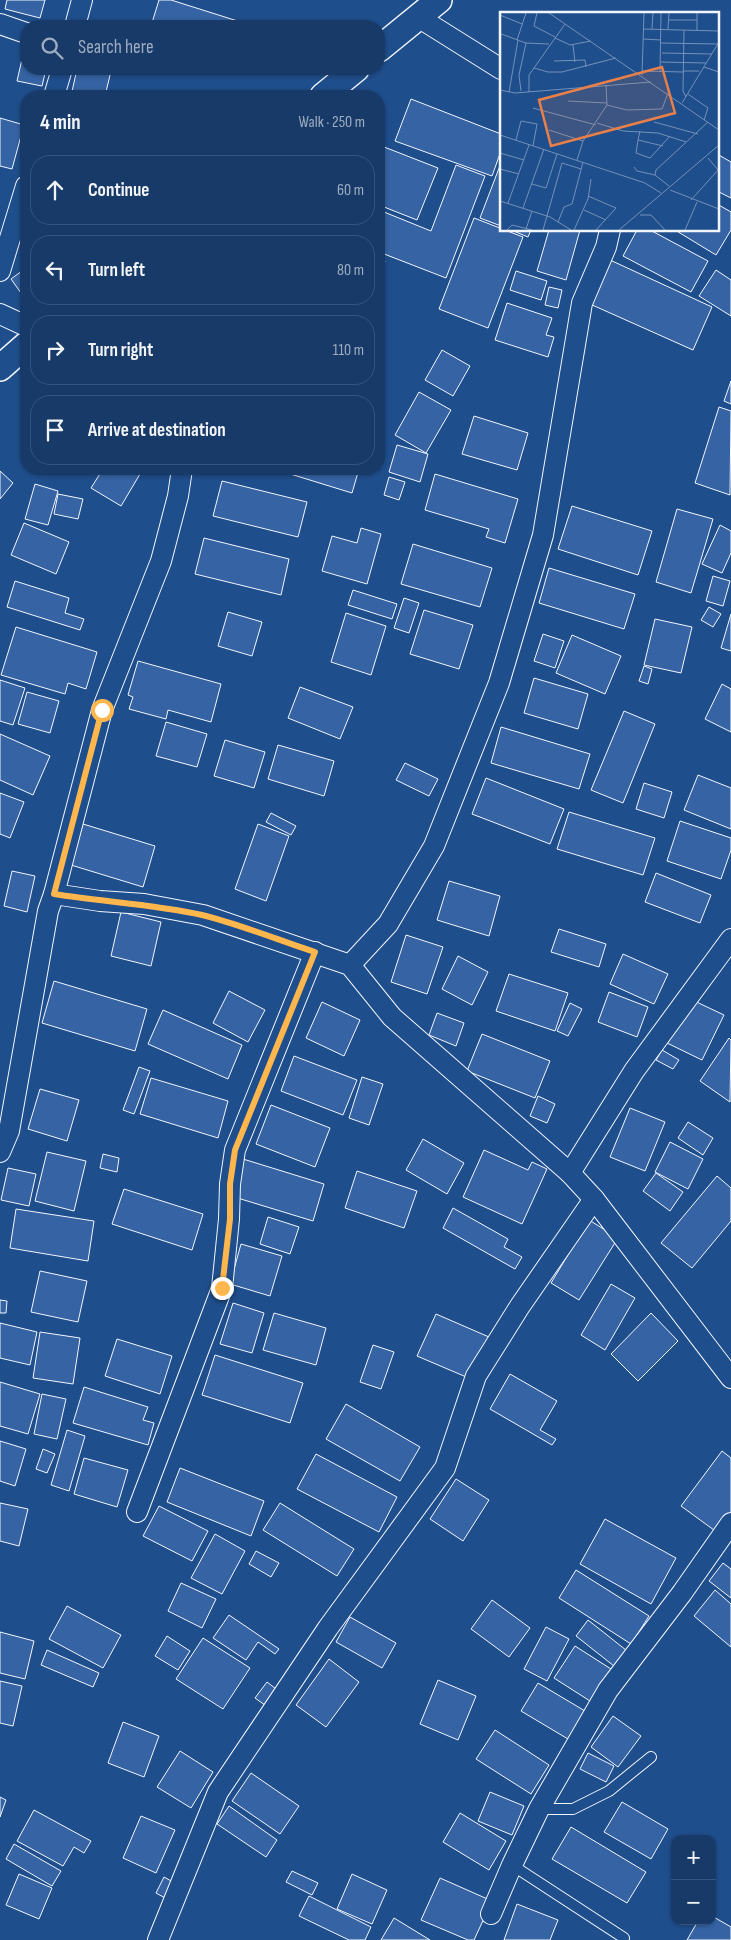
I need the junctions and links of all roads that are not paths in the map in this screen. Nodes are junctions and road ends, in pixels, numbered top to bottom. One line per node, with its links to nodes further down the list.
1 (82, 0): 4 (street)
2 (439, 0): 3 (street)
3 (418, 17): 7 (street); 8 (street)
4 (77, 20)
5 (0, 24): 6 (street)
6 (20, 31)
7 (385, 45)
8 (500, 68)
9 (60, 75): 11 (street)
10 (349, 75): 12 (street)
11 (56, 90)
12 (330, 90)
13 (20, 206): 15 (street)
14 (610, 231): 24 (street)
15 (0, 271)
16 (0, 314): 17 (street)
17 (20, 323)
18 (20, 350): 19 (street)
19 (0, 368)
20 (181, 475): 21 (street)
21 (54, 894): 23 (street); 25 (street)
22 (731, 939): 26 (street)
23 (315, 952): 24 (street); 29 (street)
24 (350, 965): 26 (street)
25 (0, 1152)
26 (570, 1173): 27 (street)
27 (594, 1200): 28 (street); 36 (street)
28 (731, 1378)
29 (137, 1512)
30 (731, 1523): 32 (street)
31 (651, 1757): 32 (lane)
32 (539, 1809): 33 (street)
33 (512, 1865): 34 (street); 35 (lane)
34 (491, 1914)
35 (624, 1938)
36 (158, 1940)

